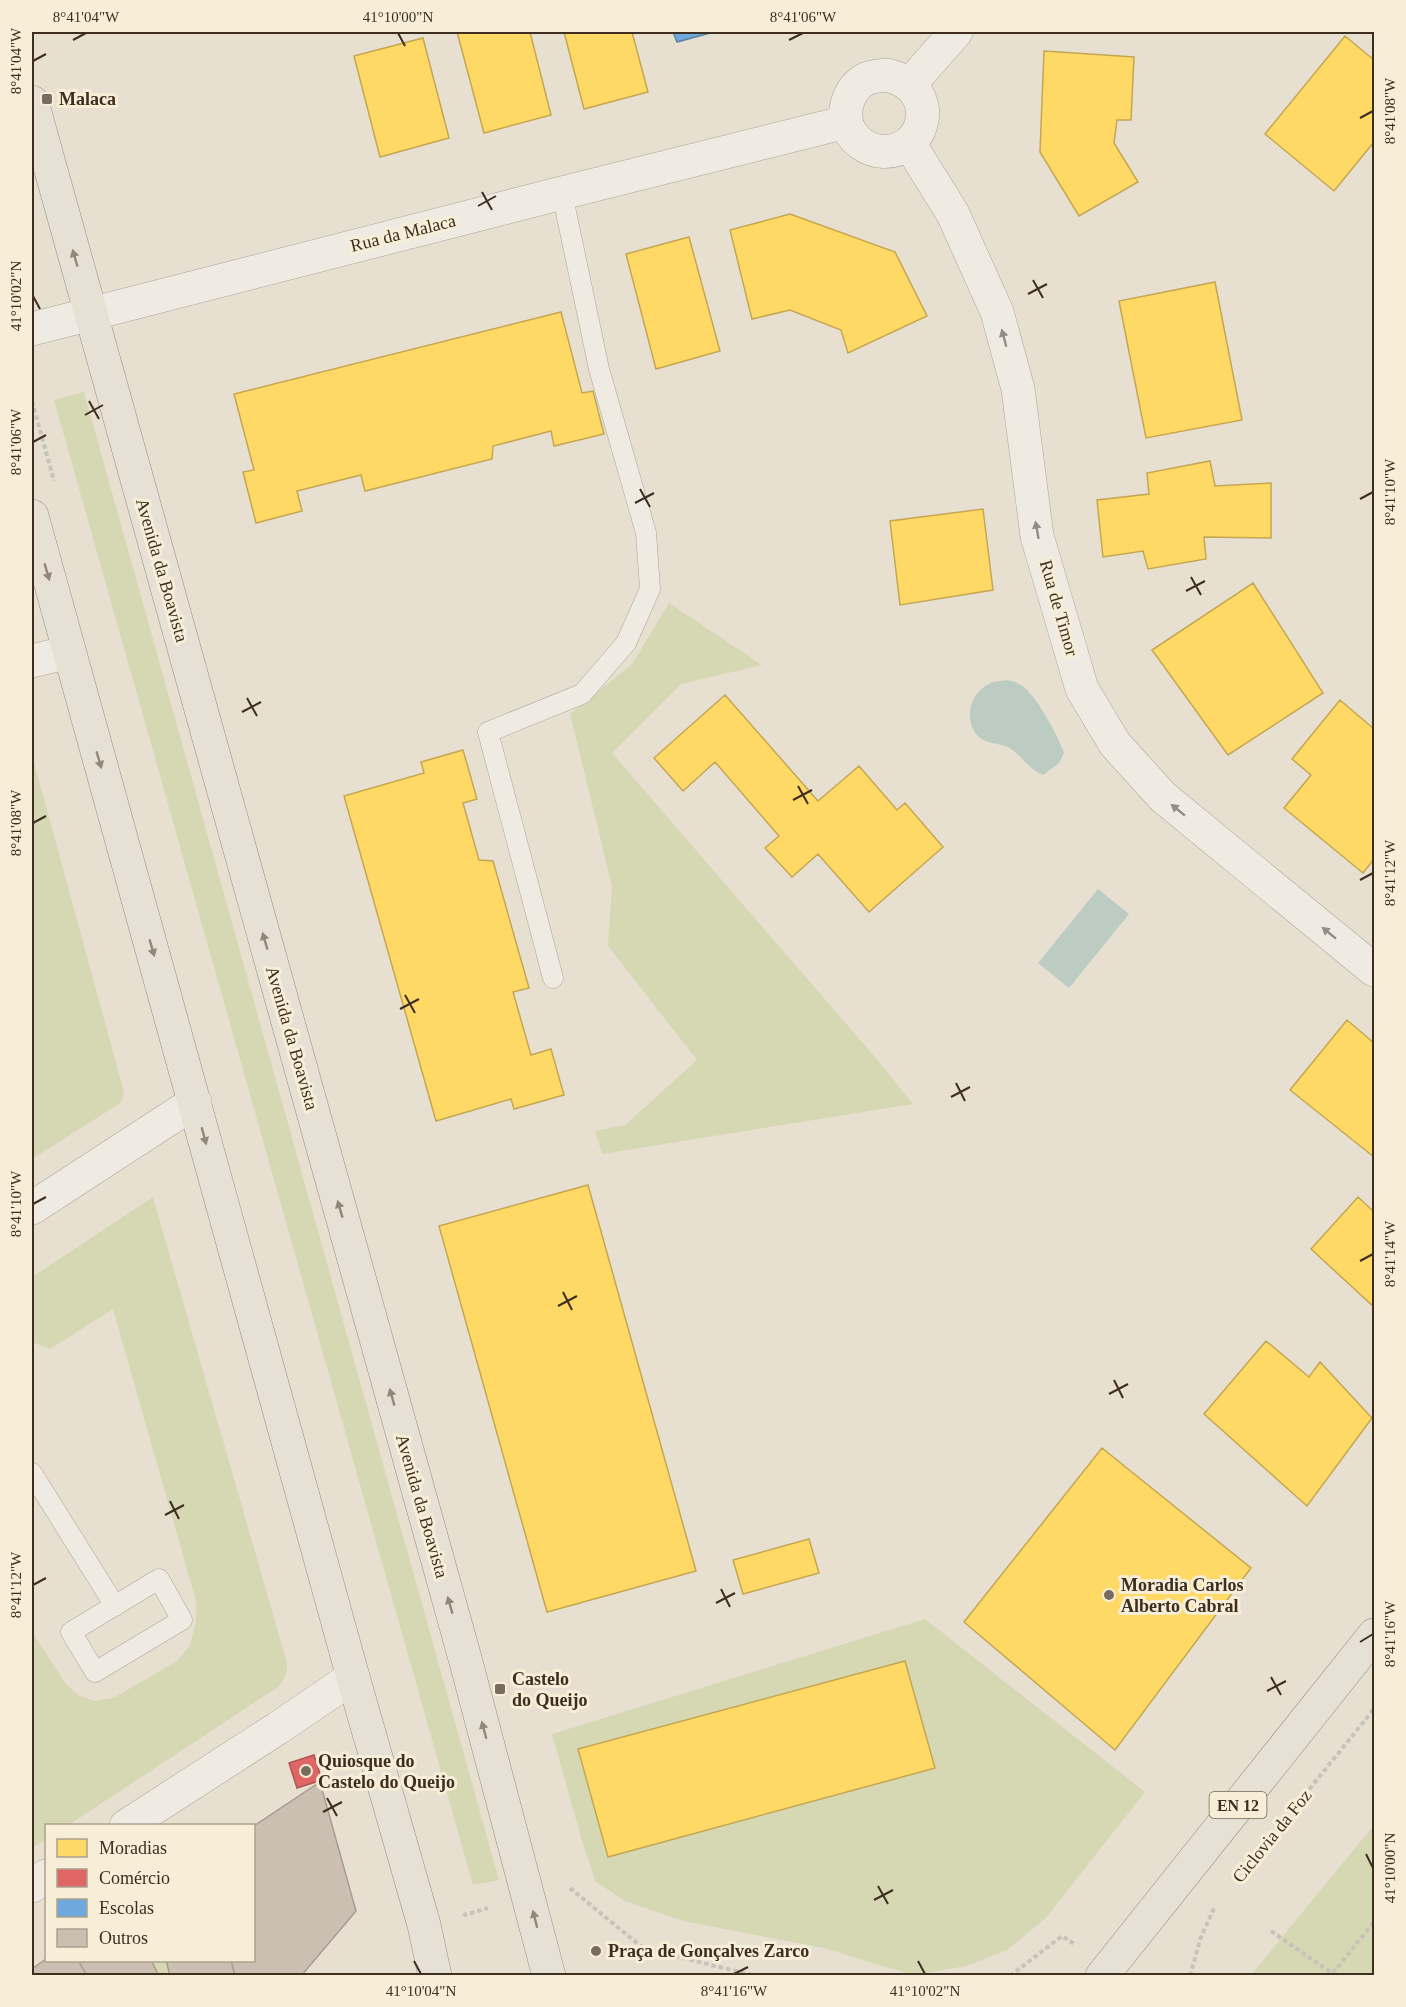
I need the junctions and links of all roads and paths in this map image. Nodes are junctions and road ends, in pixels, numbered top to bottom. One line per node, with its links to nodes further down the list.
1 (956, 32): 2 (street)
2 (910, 84): 4 (street); 5 (street)
3 (32, 102): 7 (main road, Avenida da Boavista, one-way to 3)
4 (846, 122): 5 (street); 6 (street, Rua da Malaca)
5 (909, 143): 12 (street, Rua de Timor, one-way to 5)
6 (562, 193): 7 (street, Rua da Malaca); 13 (lane)
7 (91, 314): 8 (street, Rua da Malaca); 32 (main road, Avenida da Boavista, one-way to 7)
8 (32, 329)
9 (32, 516): 10 (main road, one-way to 10)
10 (69, 652): 11 (street); 14 (main road, one-way to 14)
11 (32, 661)
12 (1374, 970)
13 (553, 978)
14 (195, 1102): 15 (street); 19 (main road, one-way to 19)
15 (32, 1208)
16 (32, 1473): 17 (lane)
17 (115, 1606): 17 (lane)
18 (1374, 1635): 35 (main road, EN 12)
19 (353, 1677): 21 (street); 31 (main road)
20 (1374, 1709): 22 (path, Ciclovia da Foz)
21 (129, 1824)
22 (1242, 1872)
23 (45, 1877): 24 (street)
24 (32, 1886)
25 (569, 1887): 33 (path)
26 (1221, 1900): 36 (path, Ciclovia da Foz)
27 (1374, 1922): 30 (path)
28 (1271, 1931): 30 (path)
29 (1078, 1946): 34 (path)
30 (1334, 1974)
31 (435, 1976)
32 (549, 1976)
33 (756, 1976)
34 (1010, 1976)
35 (1102, 1976)
36 (1190, 1976)

